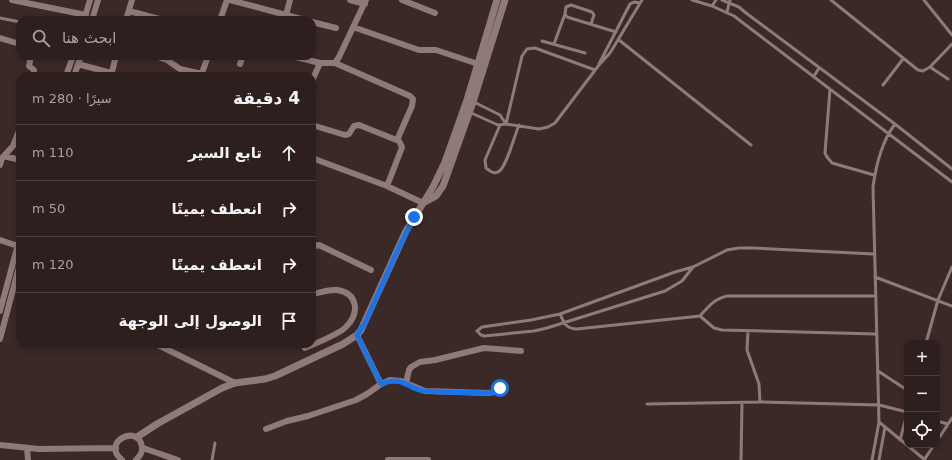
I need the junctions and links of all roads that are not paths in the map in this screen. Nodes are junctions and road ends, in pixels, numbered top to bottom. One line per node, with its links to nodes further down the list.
1 (12, 0): 26 (street)
2 (90, 0): 27 (street)
3 (98, 0): 28 (street)
4 (132, 0): 21 (street)
5 (227, 0): 31 (street)
6 (230, 0): 25 (street)
7 (290, 0): 25 (street)
8 (350, 0): 18 (street)
9 (402, 0): 23 (street)
10 (497, 0): 61 (street)
11 (504, 0): 78 (street)
12 (692, 0): 20 (lane)
13 (716, 0): 20 (lane)
14 (722, 0): 17 (lane)
15 (831, 0): 48 (lane)
16 (924, 0): 40 (lane)
17 (730, 1): 22 (lane); 64 (lane)
18 (365, 2): 37 (street)
19 (641, 2): 39 (lane); 43 (lane)
20 (712, 6): 22 (lane)
21 (129, 11): 29 (street); 30 (street)
22 (727, 12): 74 (lane)
23 (435, 13)
24 (565, 14): 36 (lane); 36 (lane); 45 (lane)
25 (286, 15): 32 (street)
26 (81, 16)
27 (85, 16)
28 (93, 16)
29 (127, 16)
30 (147, 16)
31 (221, 16)
32 (290, 16)
33 (0, 18): 34 (lane)
34 (16, 21)
35 (316, 23): 38 (street)
36 (591, 24): 39 (lane)
37 (353, 27): 58 (street); 61 (street)
38 (336, 28)
39 (616, 32): 62 (lane)
40 (952, 35)
41 (0, 38): 44 (street)
42 (542, 40): 45 (lane)
43 (619, 40): 62 (lane); 88 (lane)
44 (16, 43)
45 (554, 44): 47 (lane)
46 (952, 44): 63 (lane)
47 (585, 53)
48 (903, 59): 63 (lane); 76 (lane)
49 (30, 60): 66 (street)
50 (69, 60): 67 (street)
51 (80, 60): 59 (street)
52 (115, 60): 70 (street)
53 (166, 60): 71 (street)
54 (207, 60): 72 (street)
55 (242, 60): 60 (street)
56 (308, 60): 57 (street)
57 (320, 63): 58 (street); 73 (street)
58 (335, 63): 87 (street)
59 (78, 64): 68 (street); 69 (street)
60 (240, 64)
61 (478, 64): 78 (street)
62 (599, 65): 65 (lane)
63 (930, 67): 75 (lane)
64 (820, 68): 74 (lane); 81 (lane)
65 (595, 70): 80 (lane); 83 (lane)
66 (34, 72)
67 (67, 72)
68 (75, 72)
69 (102, 72)
70 (112, 72)
71 (189, 72)
72 (203, 72)
73 (316, 72)
74 (814, 76): 77 (lane)
75 (948, 79)
76 (883, 85)
77 (830, 88): 85 (lane); 94 (lane)
78 (470, 101): 79 (street); 80 (lane); 97 (street)
79 (469, 112): 82 (lane); 97 (street)
80 (506, 124): 82 (lane); 83 (lane)
81 (895, 124): 85 (lane); 93 (lane)
82 (500, 125): 83 (lane)
83 (519, 125)
84 (316, 126): 87 (street)
85 (888, 133): 94 (lane); 95 (lane)
86 (16, 139): 89 (street)
87 (397, 140): 96 (street)
88 (751, 145)
89 (4, 156): 90 (street); 92 (street)
90 (16, 159)
91 (316, 160): 96 (street)
92 (0, 165)
93 (952, 169)
94 (874, 175): 101 (lane)
95 (952, 182)
96 (386, 186): 97 (street)
97 (423, 203): 119 (street)
98 (0, 240): 99 (street)
99 (16, 245)
100 (316, 246): 105 (street)
101 (874, 254): 103 (lane); 106 (lane)
102 (16, 260): 110 (street)
103 (692, 267): 114 (lane); 116 (lane)
104 (952, 267): 111 (lane)
105 (371, 270)
106 (875, 277): 109 (lane); 111 (lane)
107 (16, 278): 120 (street)
108 (316, 293): 122 (street)
109 (875, 296): 115 (lane); 118 (lane)
110 (2, 297): 113 (street)
111 (938, 300): 112 (lane); 121 (lane)
112 (952, 306)
113 (0, 311)
114 (560, 314): 116 (lane); 116 (lane)
115 (700, 316): 116 (lane); 117 (lane)
116 (563, 323)
117 (748, 331): 118 (lane); 131 (lane)
118 (876, 334): 125 (lane)
119 (357, 335): 126 (street); 128 (street)
120 (0, 339)
121 (927, 340)
122 (316, 342)
123 (166, 348): 126 (street)
124 (521, 351): 127 (street)
125 (878, 371): 130 (lane); 134 (lane)
126 (235, 383): 144 (street)
127 (406, 383): 128 (street); 129 (street)
128 (381, 384): 142 (street)
129 (500, 388)
130 (904, 388)
131 (760, 402): 132 (lane); 134 (lane)
132 (742, 403): 133 (lane); 160 (lane)
133 (647, 404)
134 (879, 405): 135 (lane); 137 (lane)
135 (904, 412)
136 (952, 418): 139 (lane)
137 (879, 422): 141 (lane); 161 (lane)
138 (940, 422): 139 (lane)
139 (948, 424): 143 (lane)
140 (904, 425): 145 (lane)
141 (885, 427): 145 (lane); 162 (lane)
142 (266, 429)
143 (940, 436)
144 (137, 438): 149 (street); 150 (street)
145 (900, 440): 163 (lane)
146 (215, 444): 156 (lane)
147 (0, 445): 148 (street)
148 (27, 448): 149 (street); 153 (street)
149 (116, 448): 152 (street)
150 (143, 448): 154 (street); 155 (street)
151 (932, 448): 163 (lane)
152 (119, 459)
153 (28, 460)
154 (136, 460)
155 (178, 460)
156 (212, 460)
157 (388, 460): 158 (street)
158 (397, 460): 159 (street)
159 (428, 460)
160 (741, 460)
161 (872, 460)
162 (880, 460)
163 (925, 460)

